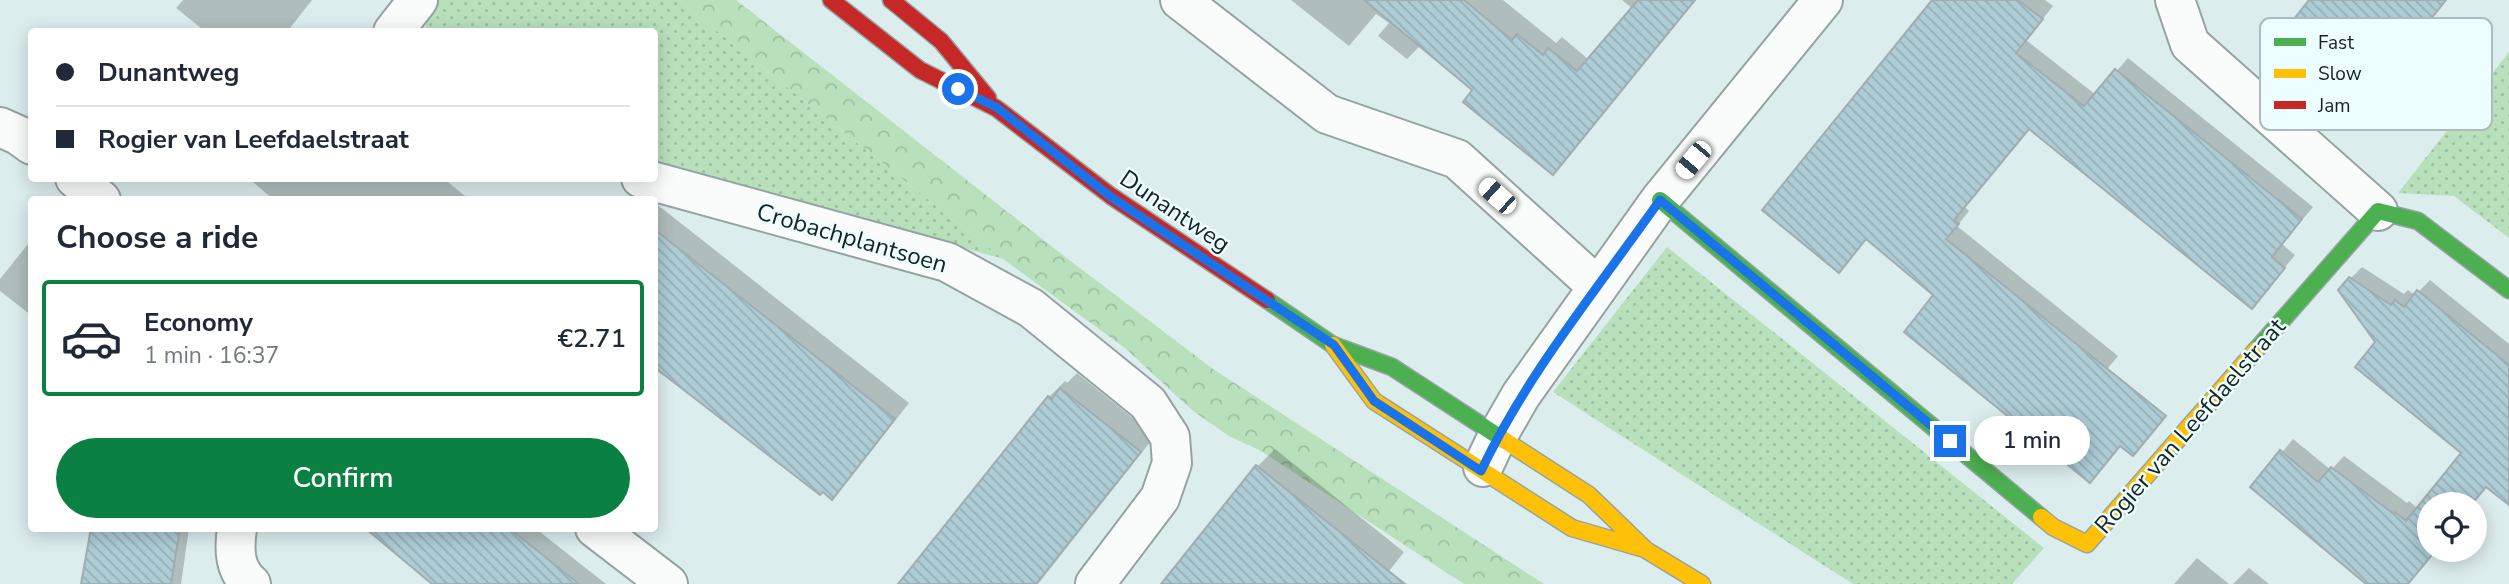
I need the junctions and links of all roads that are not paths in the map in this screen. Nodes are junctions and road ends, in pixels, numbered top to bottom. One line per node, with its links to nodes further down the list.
1 (418, 0): 7 (street)
2 (831, 0): 9 (street, Dunantweg)
3 (891, 0): 9 (street, Dunantweg)
4 (1180, 0): 18 (street)
5 (1823, 0): 16 (street)
6 (2175, 0): 8 (street)
7 (396, 28)
8 (2260, 106)
9 (996, 107): 20 (street, Dunantweg)
10 (0, 127): 12 (street)
11 (2287, 130): 17 (street)
12 (28, 142)
13 (80, 182): 15 (street)
14 (656, 182): 28 (street, Crobachplantsoen)
15 (96, 196)
16 (1660, 200): 17 (street, Rogier van Leefdaelstraat); 18 (street)
17 (2378, 211): 19 (street)
18 (1598, 287): 21 (street)
19 (2509, 290)
20 (1334, 345): 21 (street, Dunantweg); 22 (street, Dunantweg)
21 (1498, 435): 22 (street); 25 (street, Dunantweg)
22 (1481, 471): 25 (street, Dunantweg)
23 (236, 532): 26 (street)
24 (601, 532): 27 (street)
25 (1646, 550): 29 (street, Dunantweg)
26 (251, 584)
27 (668, 584)
28 (1095, 584)
29 (1702, 584)

